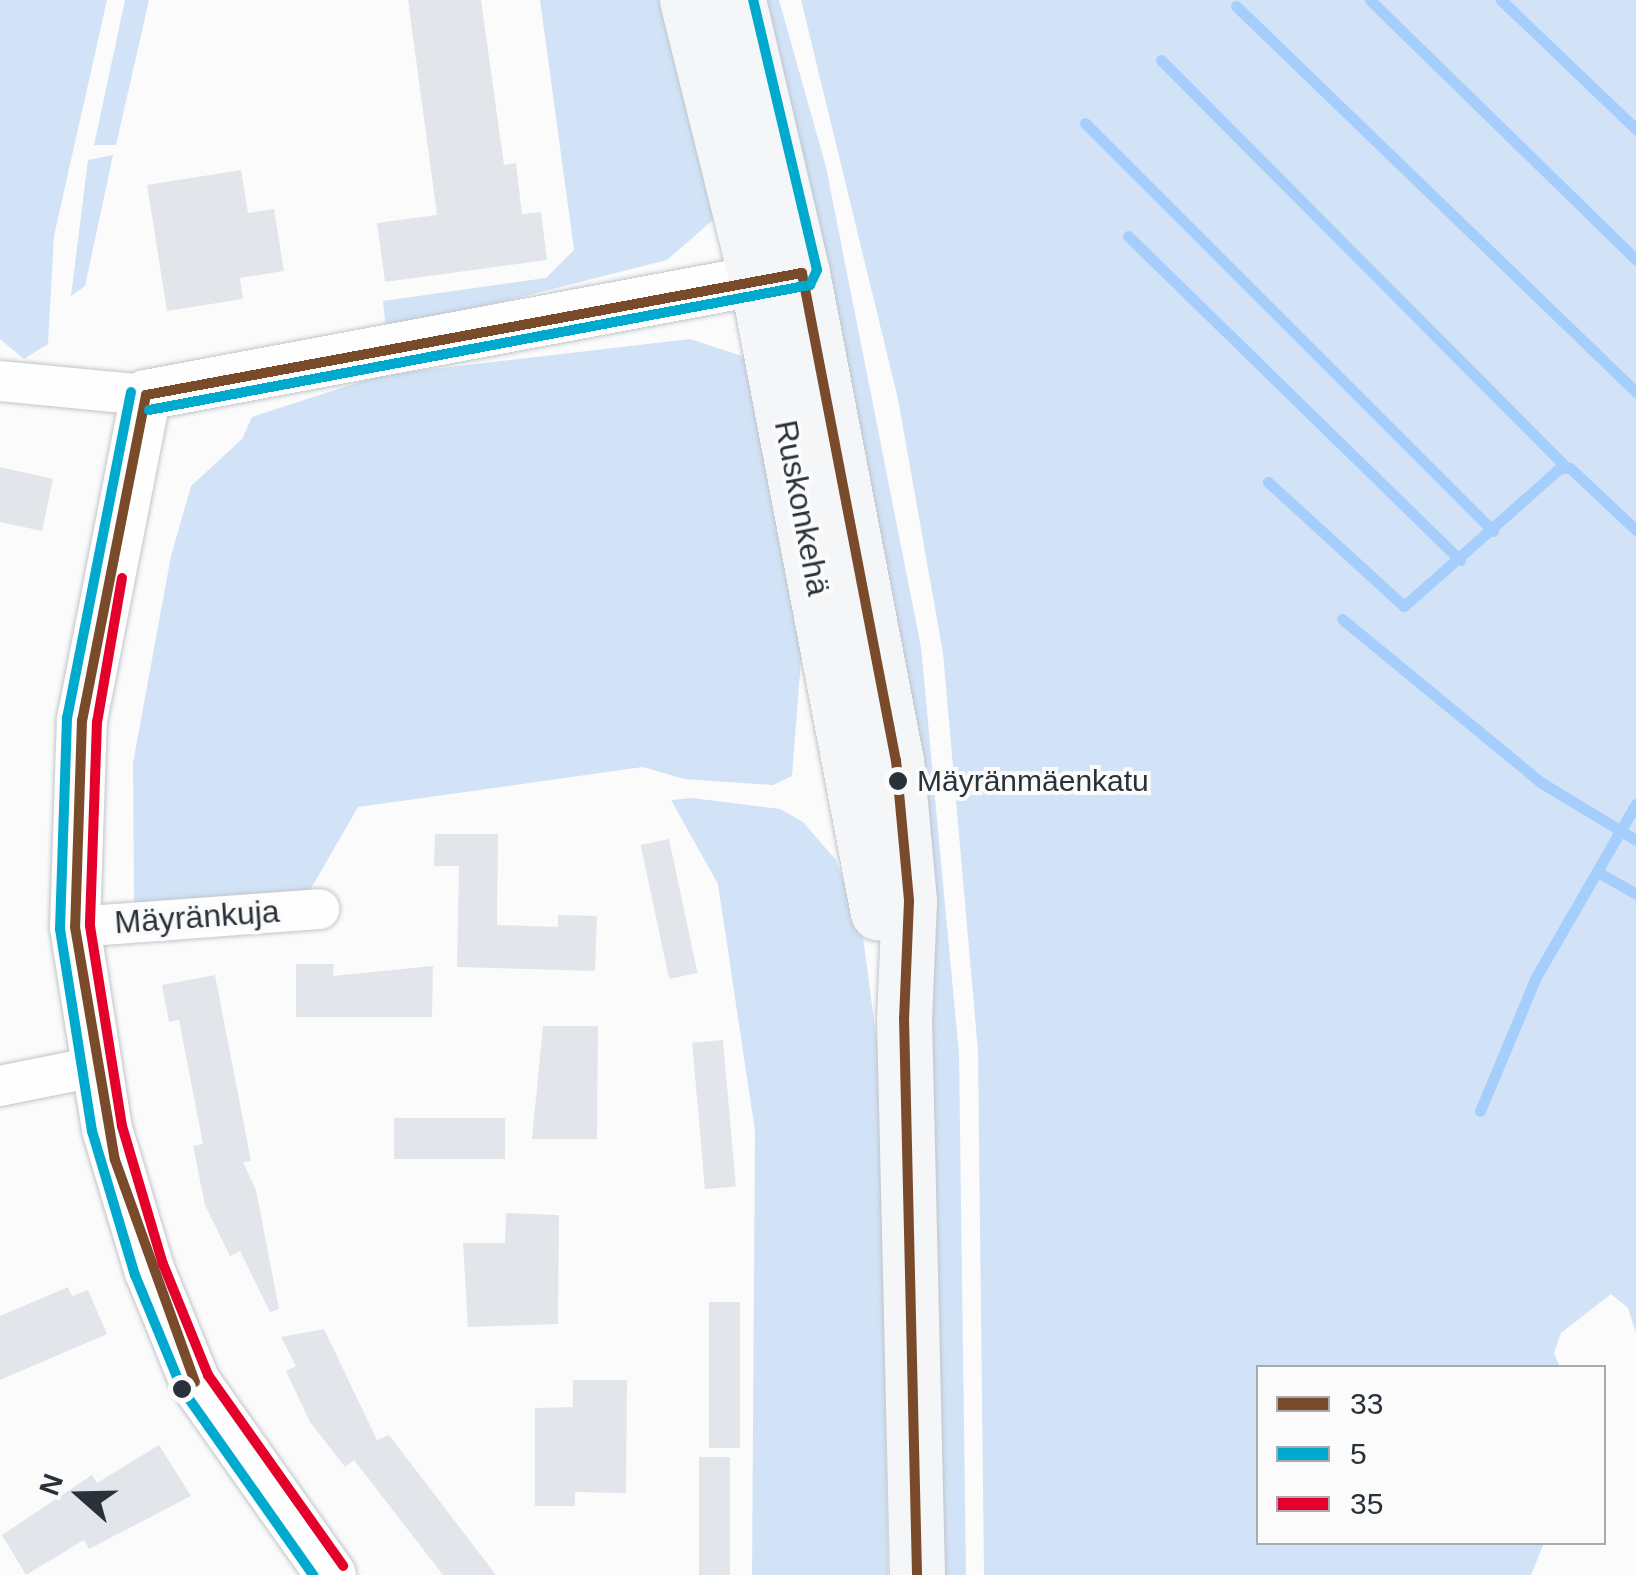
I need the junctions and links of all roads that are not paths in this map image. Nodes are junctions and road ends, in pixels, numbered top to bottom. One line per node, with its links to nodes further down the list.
1 (687, 0): 3 (main road, Ruskonkehä)
2 (738, 0): 3 (main road, Ruskonkehä)
3 (780, 276): 5 (street); 11 (main road, Ruskonkehä)
4 (0, 381): 5 (street)
5 (146, 395): 7 (street)
6 (320, 909): 7 (street, Mäyränkuja)
7 (75, 927): 8 (street)
8 (98, 1066): 9 (street); 10 (street)
9 (0, 1086)
10 (331, 1575)
11 (917, 1575)

